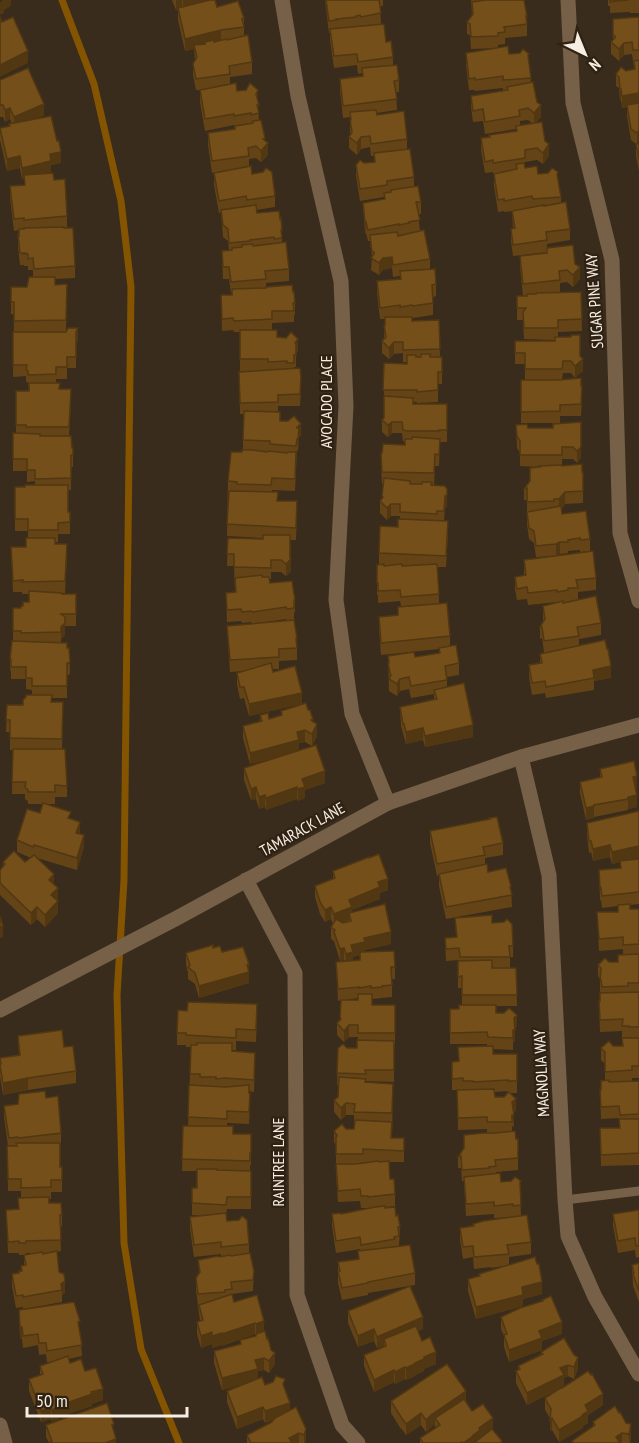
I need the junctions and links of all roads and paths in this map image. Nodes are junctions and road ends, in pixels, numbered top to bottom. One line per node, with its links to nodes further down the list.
1 (282, 0): 6 (street, AVOCADO PLACE)
2 (568, 0): 3 (street, SUGAR PINE WAY)
3 (639, 601)
4 (639, 725): 5 (street, TAMARACK LANE)
5 (521, 757): 6 (street, TAMARACK LANE); 10 (street, MAGNOLIA WAY)
6 (388, 803): 7 (street, TAMARACK LANE)
7 (246, 880): 8 (street, TAMARACK LANE); 14 (street, RAINTREE LANE)
8 (0, 1010)
9 (639, 1191): 10 (lane)
10 (565, 1200): 11 (street, MAGNOLIA WAY)
11 (639, 1374)
12 (0, 1425): 13 (street)
13 (5, 1443)
14 (358, 1443)

